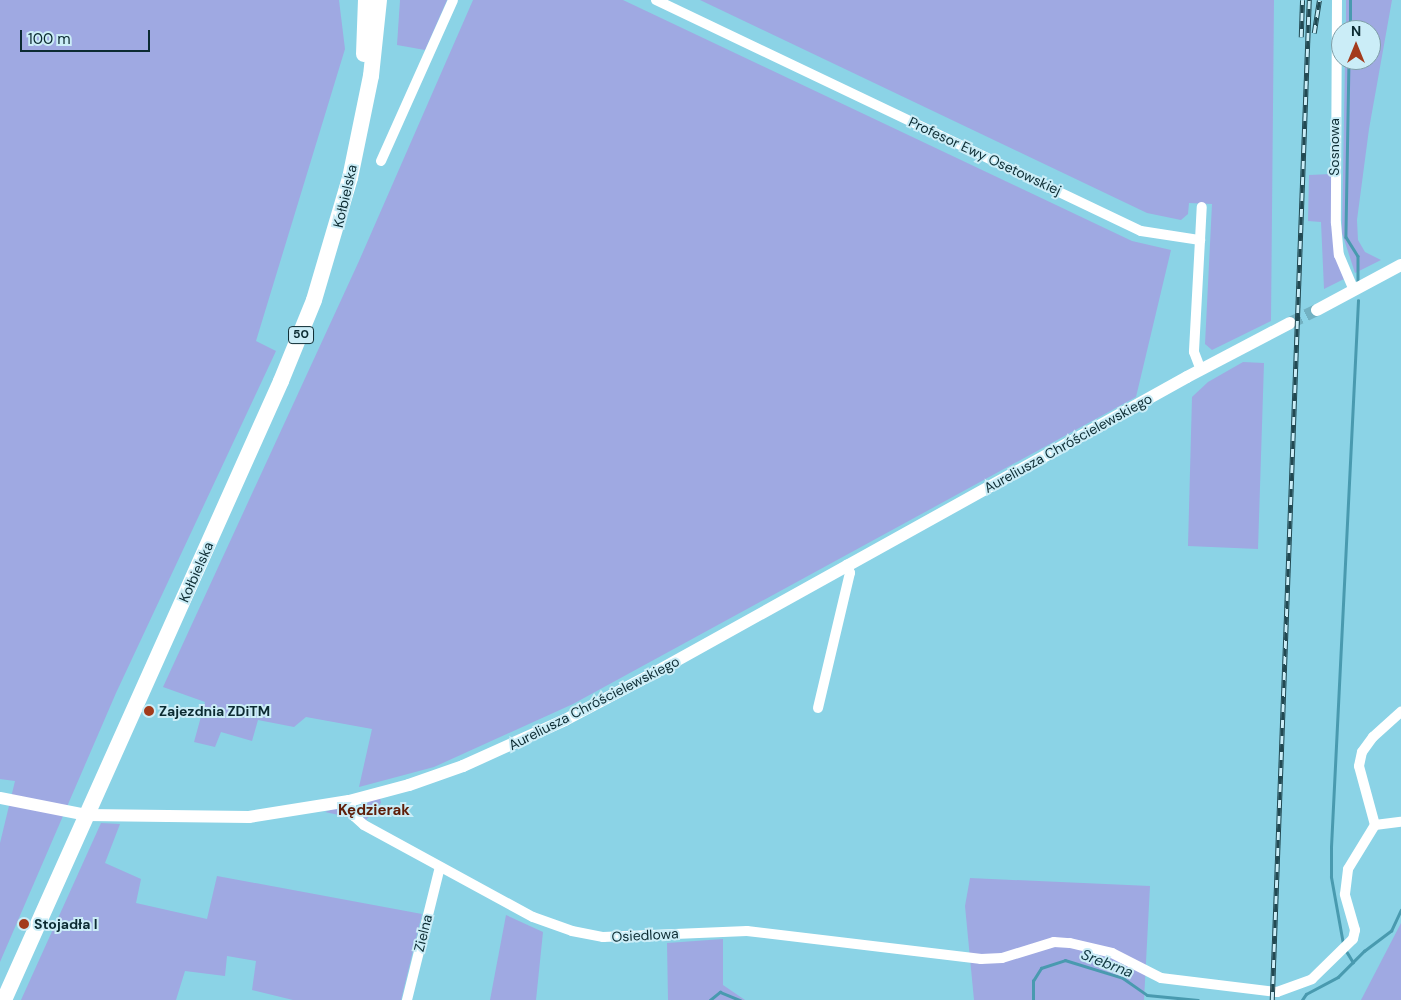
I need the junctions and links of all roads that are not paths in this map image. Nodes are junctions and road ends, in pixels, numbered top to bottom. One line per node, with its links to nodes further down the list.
1 (366, 0): 6 (main road, 50)
2 (379, 0): 6 (main road, 50)
3 (453, 0): 7 (street)
4 (656, 0): 9 (street, Profesor Ewy Osetowskiej)
5 (1337, 0): 11 (street, Sosnowa)
6 (358, 134): 20 (main road, Kołbielska / 50)
7 (381, 161)
8 (1202, 207): 9 (street)
9 (1200, 240): 14 (street)
10 (1401, 265): 11 (street)
11 (1354, 290): 12 (street)
12 (1317, 310)
13 (1290, 323): 14 (street, Aureliusza Chróścielewskiego)
14 (1201, 370): 15 (street, Aureliusza Chróścielewskiego)
15 (847, 565): 16 (street); 19 (street, Aureliusza Chróścielewskiego)
16 (818, 708)
17 (1401, 712): 22 (street)
18 (0, 798): 20 (street, Aureliusza Chróścielewskiego)
19 (348, 801): 20 (street, Aureliusza Chróścielewskiego); 23 (street, Osiedlowa)
20 (87, 815): 24 (main road, Kołbielska / 50)
21 (1401, 822): 22 (street)
22 (1375, 825): 23 (street, Osiedlowa)
23 (440, 867): 25 (street, Zielna)
24 (4, 1000)
25 (407, 1000)

